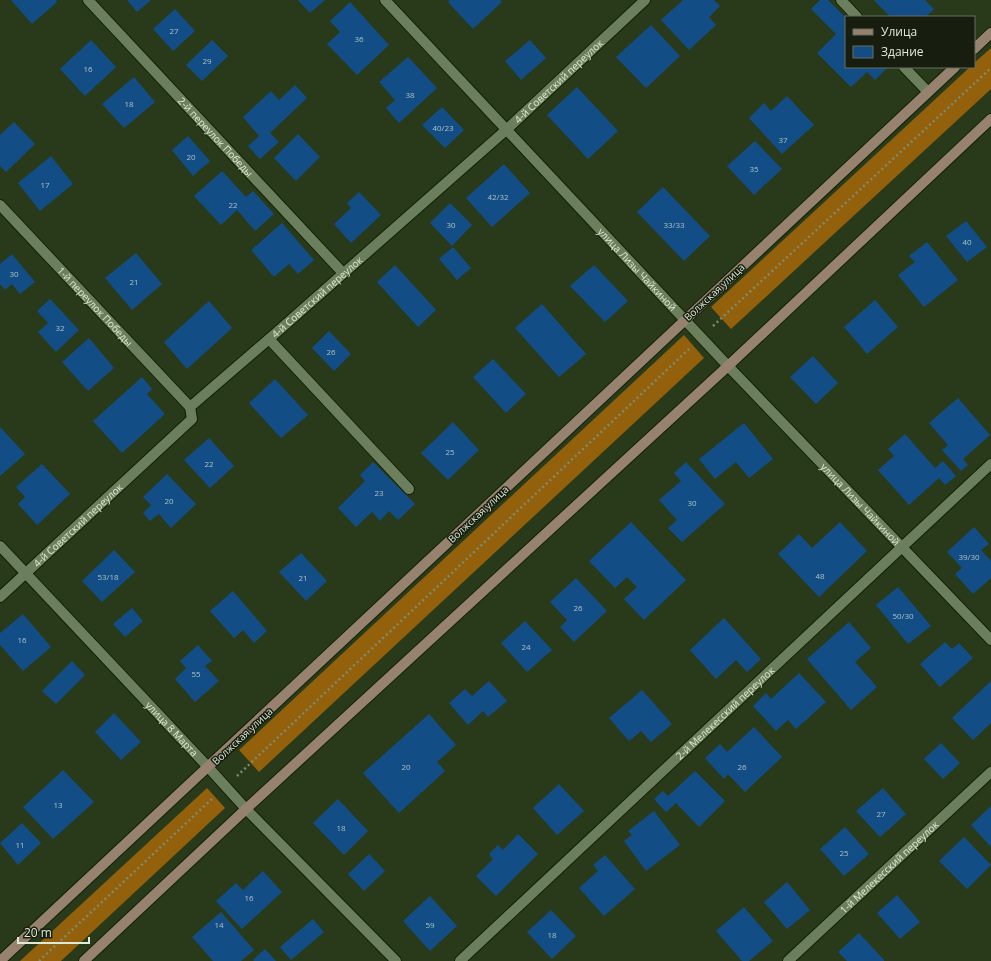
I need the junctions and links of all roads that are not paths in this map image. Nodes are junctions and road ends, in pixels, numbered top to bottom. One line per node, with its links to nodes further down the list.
1 (88, 0): 14 (street, 2-й переулок Победы)
2 (385, 0): 12 (street, улица Лизы Чайкиной)
3 (645, 0): 12 (street, 4-й Советский переулок)
4 (841, 0): 5 (street)
5 (856, 16)
6 (991, 33): 7 (main road)
7 (975, 48)
8 (905, 68): 10 (street)
9 (954, 68): 10 (main road, Волжская улица)
10 (928, 92): 15 (main road, Волжская улица)
11 (991, 119): 17 (main road)
12 (506, 130): 14 (street, 4-й Советский переулок); 15 (street, улица Лизы Чайкиной)
13 (0, 205): 18 (street, 1-й переулок Победы)
14 (343, 273): 16 (street, 4-й Советский переулок)
15 (684, 320): 17 (street, улица Лизы Чайкиной); 26 (main road, Волжская улица)
16 (269, 339): 18 (street, 4-й Советский переулок); 20 (street)
17 (728, 366): 22 (street, улица Лизы Чайкиной); 28 (main road)
18 (190, 407): 23 (street, 4-й Советский переулок)
19 (991, 464): 22 (street, 2-й Мелекесский переулок)
20 (409, 488)
21 (0, 546): 23 (street, улица 8 Марта)
22 (902, 547): 25 (street, улица Лизы Чайкиной); 32 (street, 2-й Мелекесский переулок)
23 (26, 574): 24 (street, 4-й Советский переулок); 26 (street, улица 8 Марта)
24 (0, 598)
25 (991, 640)
26 (208, 768): 28 (street, улица 8 Марта); 29 (main road, Волжская улица)
27 (991, 772): 33 (street, 1-й Мелекесский переулок)
28 (246, 809): 30 (main road); 31 (street, улица 8 Марта)
29 (0, 961)
30 (84, 961)
31 (396, 961)
32 (460, 961)
33 (788, 961)

